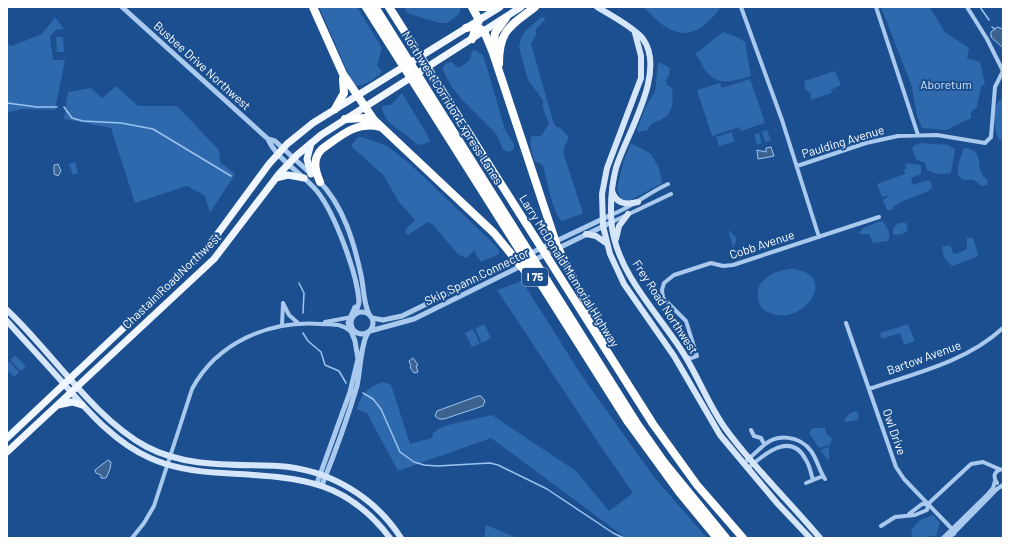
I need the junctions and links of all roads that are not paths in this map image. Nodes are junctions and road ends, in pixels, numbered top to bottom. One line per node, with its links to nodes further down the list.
1 (122, 7): 33 (street, Busbee Drive Northwest)
2 (313, 7): 24 (highway)
3 (366, 7): 54 (highway, I 75)
4 (374, 7): 102 (highway, Northwest Corridor Express Lanes)
5 (389, 7): 69 (highway, Larry McDonald Memorial Highway / I 75)
6 (472, 7): 17 (highway)
7 (476, 7): 8 (highway)
8 (492, 7)
9 (500, 7): 17 (main road)
10 (521, 7): 16 (main road)
11 (535, 7): 22 (highway)
12 (597, 7): 19 (main road, Frey Road Northwest)
13 (741, 7): 36 (street)
14 (876, 7): 31 (street)
15 (967, 7): 23 (street)
16 (506, 18): 17 (main road); 21 (highway)
17 (480, 26): 18 (highway); 20 (highway); 21 (highway)
18 (466, 28): 25 (main road, Chastain Road Northwest)
19 (635, 33): 42 (main road, Frey Road Northwest); 47 (main road, Frey Road Northwest)
20 (472, 39): 26 (main road, Chastain Road Northwest)
21 (493, 53): 22 (highway)
22 (499, 71): 69 (highway)
23 (1003, 71): 31 (street, Paulding Avenue)
24 (343, 74): 25 (highway); 27 (highway)
25 (357, 96): 26 (highway); 27 (main road, Chastain Road Northwest)
26 (365, 107): 28 (main road, Chastain Road Northwest); 29 (highway)
27 (335, 109): 33 (main road, Chastain Road Northwest)
28 (346, 120): 29 (highway); 32 (main road, Chastain Road Northwest)
29 (374, 120): 30 (highway)
30 (381, 127): 40 (highway); 54 (highway)
31 (918, 135): 36 (street, Paulding Avenue)
32 (312, 141): 34 (main road, Chastain Road Northwest); 37 (main road)
33 (280, 151): 34 (street, Busbee Drive Northwest); 35 (street, Busbee Drive Northwest); 70 (main road, Chastain Road Northwest)
34 (294, 158): 35 (main road, Chastain Road Northwest); 37 (street, Busbee Drive Northwest)
35 (288, 164): 38 (main road, Chastain Road Northwest); 39 (street, Busbee Drive Northwest)
36 (797, 166): 51 (street)
37 (311, 174): 40 (street, Busbee Drive Northwest)
38 (276, 178): 39 (main road); 72 (main road, Chastain Road Northwest)
39 (304, 178): 57 (street, Busbee Drive Northwest)
40 (320, 182): 55 (street, Busbee Drive Northwest)
41 (668, 184): 44 (street)
42 (612, 191): 44 (main road); 48 (main road, Frey Road Northwest)
43 (671, 194): 45 (street)
44 (638, 202): 48 (street)
45 (628, 214): 48 (street); 53 (main road)
46 (879, 217): 51 (street, Cobb Avenue)
47 (602, 219): 48 (street, Skip Spann Connector); 49 (main road, Frey Road Northwest); 59 (street, Skip Spann Connector)
48 (611, 219): 49 (street, Skip Spann Connector); 53 (main road, Frey Road Northwest)
49 (603, 226): 50 (street, Skip Spann Connector); 52 (main road, Frey Road Northwest)
50 (584, 236): 52 (main road); 67 (street, Skip Spann Connector)
51 (819, 237): 68 (street, Cobb Avenue)
52 (606, 243): 84 (main road, Frey Road Northwest)
53 (616, 245): 68 (main road, Frey Road Northwest)
54 (552, 302): 101 (highway, I 75)
55 (367, 308): 58 (street, Busbee Drive Northwest); 59 (street)
56 (7, 310): 70 (main road)
57 (352, 316): 58 (street); 63 (street); 66 (street); 67 (street)
58 (371, 316): 59 (street, Skip Spann Connector); 67 (street)
59 (387, 319)
60 (7, 321): 71 (main road)
61 (298, 323): 63 (street); 64 (street); 64 (street)
62 (846, 323): 73 (street, Owl Drive)
63 (315, 324): 66 (street)
64 (282, 325): 81 (street)
65 (1003, 328): 73 (street, Bartow Avenue)
66 (350, 331): 87 (street)
67 (371, 331): 89 (street)
68 (686, 357): 82 (main road, Frey Road Northwest)
69 (620, 374): 103 (highway, Larry McDonald Memorial Highway / I 75)
70 (70, 378): 71 (main road, Chastain Road Northwest); 72 (main road)
71 (64, 384): 74 (main road); 78 (main road, Chastain Road Northwest)
72 (78, 386): 74 (main road, Chastain Road Northwest); 81 (main road)
73 (869, 389): 95 (street, Owl Drive)
74 (71, 392): 75 (main road); 76 (main road, Chastain Road Northwest)
75 (82, 405): 76 (main road); 83 (main road)
76 (56, 406): 80 (main road, Chastain Road Northwest)
77 (750, 430): 79 (street)
78 (7, 438)
79 (764, 444): 82 (street); 90 (street)
80 (7, 452)
81 (170, 456): 83 (street); 87 (main road)
82 (752, 460): 84 (street); 90 (street); 105 (main road, Frey Road Northwest)
83 (167, 465): 93 (main road); 98 (street)
84 (745, 466): 104 (main road, Frey Road Northwest)
85 (990, 466): 86 (street); 88 (street); 95 (street)
86 (1001, 469): 88 (street)
87 (319, 474): 89 (main road); 93 (street)
88 (995, 474): 91 (street)
89 (326, 477): 93 (street); 100 (main road)
90 (813, 480): 92 (street)
91 (996, 480): 94 (street); 97 (street)
92 (806, 483)
93 (319, 484): 99 (main road)
94 (1003, 485): 97 (street)
95 (928, 504): 96 (street); 97 (street, Owl Drive)
96 (881, 526)
97 (953, 531): 106 (street); 107 (street)
98 (132, 538)
99 (390, 538)
100 (401, 538)
101 (716, 538)
102 (726, 538)
103 (742, 538)
104 (810, 538)
105 (820, 538)
106 (943, 538)
107 (949, 538)

